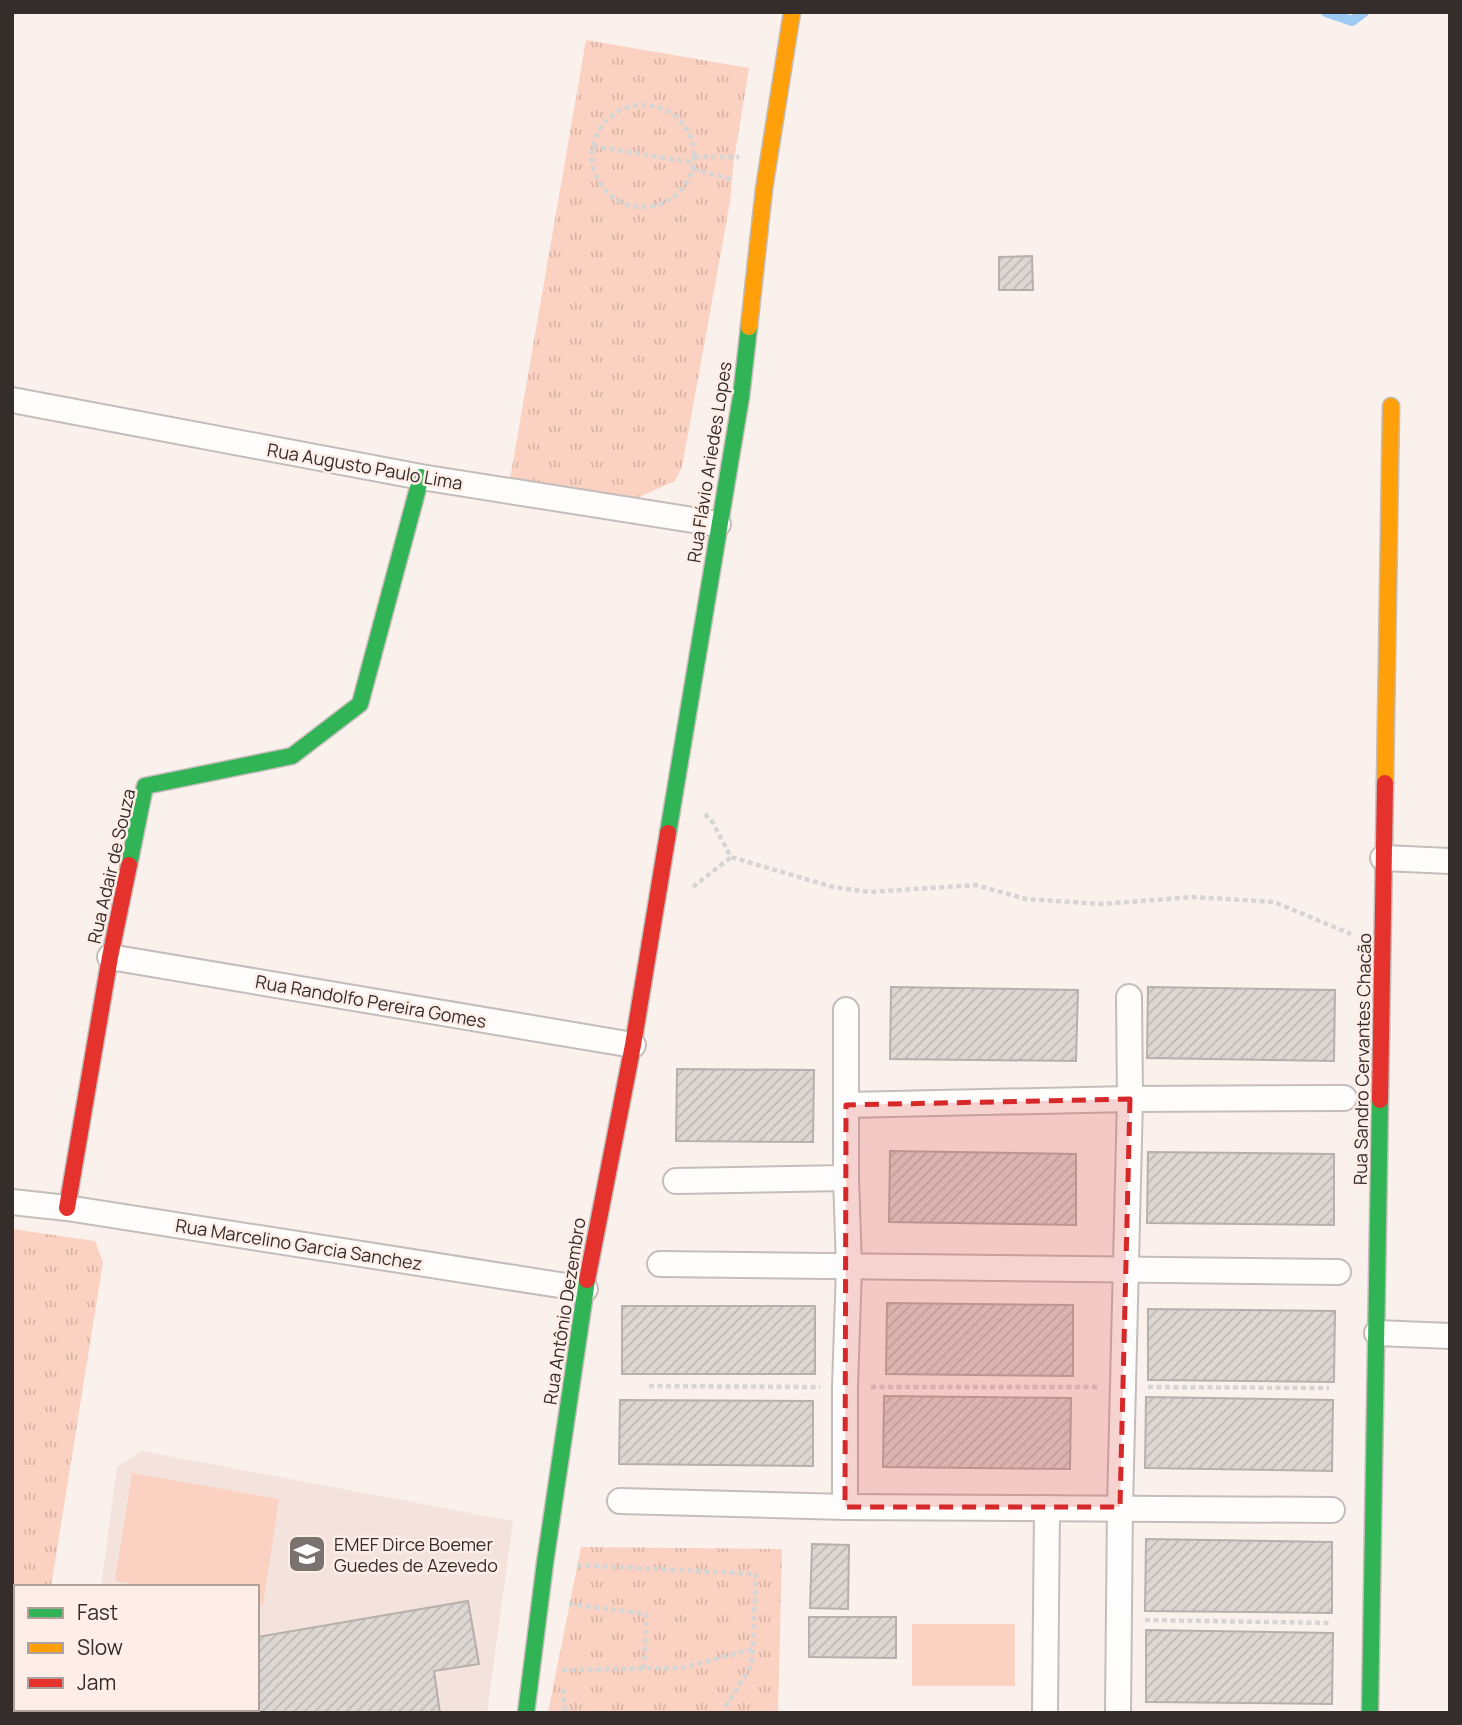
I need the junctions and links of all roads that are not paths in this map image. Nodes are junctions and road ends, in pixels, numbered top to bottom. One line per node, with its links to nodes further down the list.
1 (792, 12): 5 (street, Rua Flávio Ariedes Lopes)
2 (12, 400): 4 (street, Rua Augusto Paulo Lima)
3 (1391, 406): 6 (street, Rua Sandro Cervantes Chacão)
4 (421, 477): 5 (street, Rua Augusto Paulo Lima); 9 (street, Rua Adair de Souza)
5 (718, 524): 8 (street, Rua Flávio Ariedes Lopes)
6 (1383, 859): 7 (street); 25 (street, Rua Sandro Cervantes Chacão)
7 (1450, 861)
8 (654, 917): 12 (street, Rua Antônio Dezembro)
9 (110, 957): 12 (street, Rua Randolfo Pereira Gomes); 19 (street, Rua Adair de Souza)
10 (1129, 997): 14 (street)
11 (846, 1010): 15 (street)
12 (633, 1045): 24 (street, Rua Antônio Dezembro)
13 (1344, 1098): 14 (street)
14 (1130, 1099): 15 (street); 22 (street)
15 (846, 1105): 16 (street)
16 (846, 1178): 17 (street); 21 (street)
17 (676, 1181)
18 (12, 1202): 19 (street, Rua Marcelino Garcia Sanchez)
19 (67, 1208): 24 (street, Rua Marcelino Garcia Sanchez)
20 (660, 1264): 21 (street)
21 (849, 1267): 22 (street); 28 (street)
22 (1126, 1270): 23 (street); 29 (street)
23 (1338, 1272)
24 (585, 1289): 32 (street, Rua Antônio Dezembro)
25 (1377, 1333): 26 (street); 35 (street, Rua Sandro Cervantes Chacão)
26 (1450, 1336)
27 (620, 1501): 28 (street)
28 (845, 1507): 30 (street)
29 (1120, 1507): 30 (street); 31 (street); 34 (street)
30 (1047, 1508): 33 (street)
31 (1332, 1510)
32 (526, 1713)
33 (1045, 1713)
34 (1118, 1713)
35 (1370, 1713)

